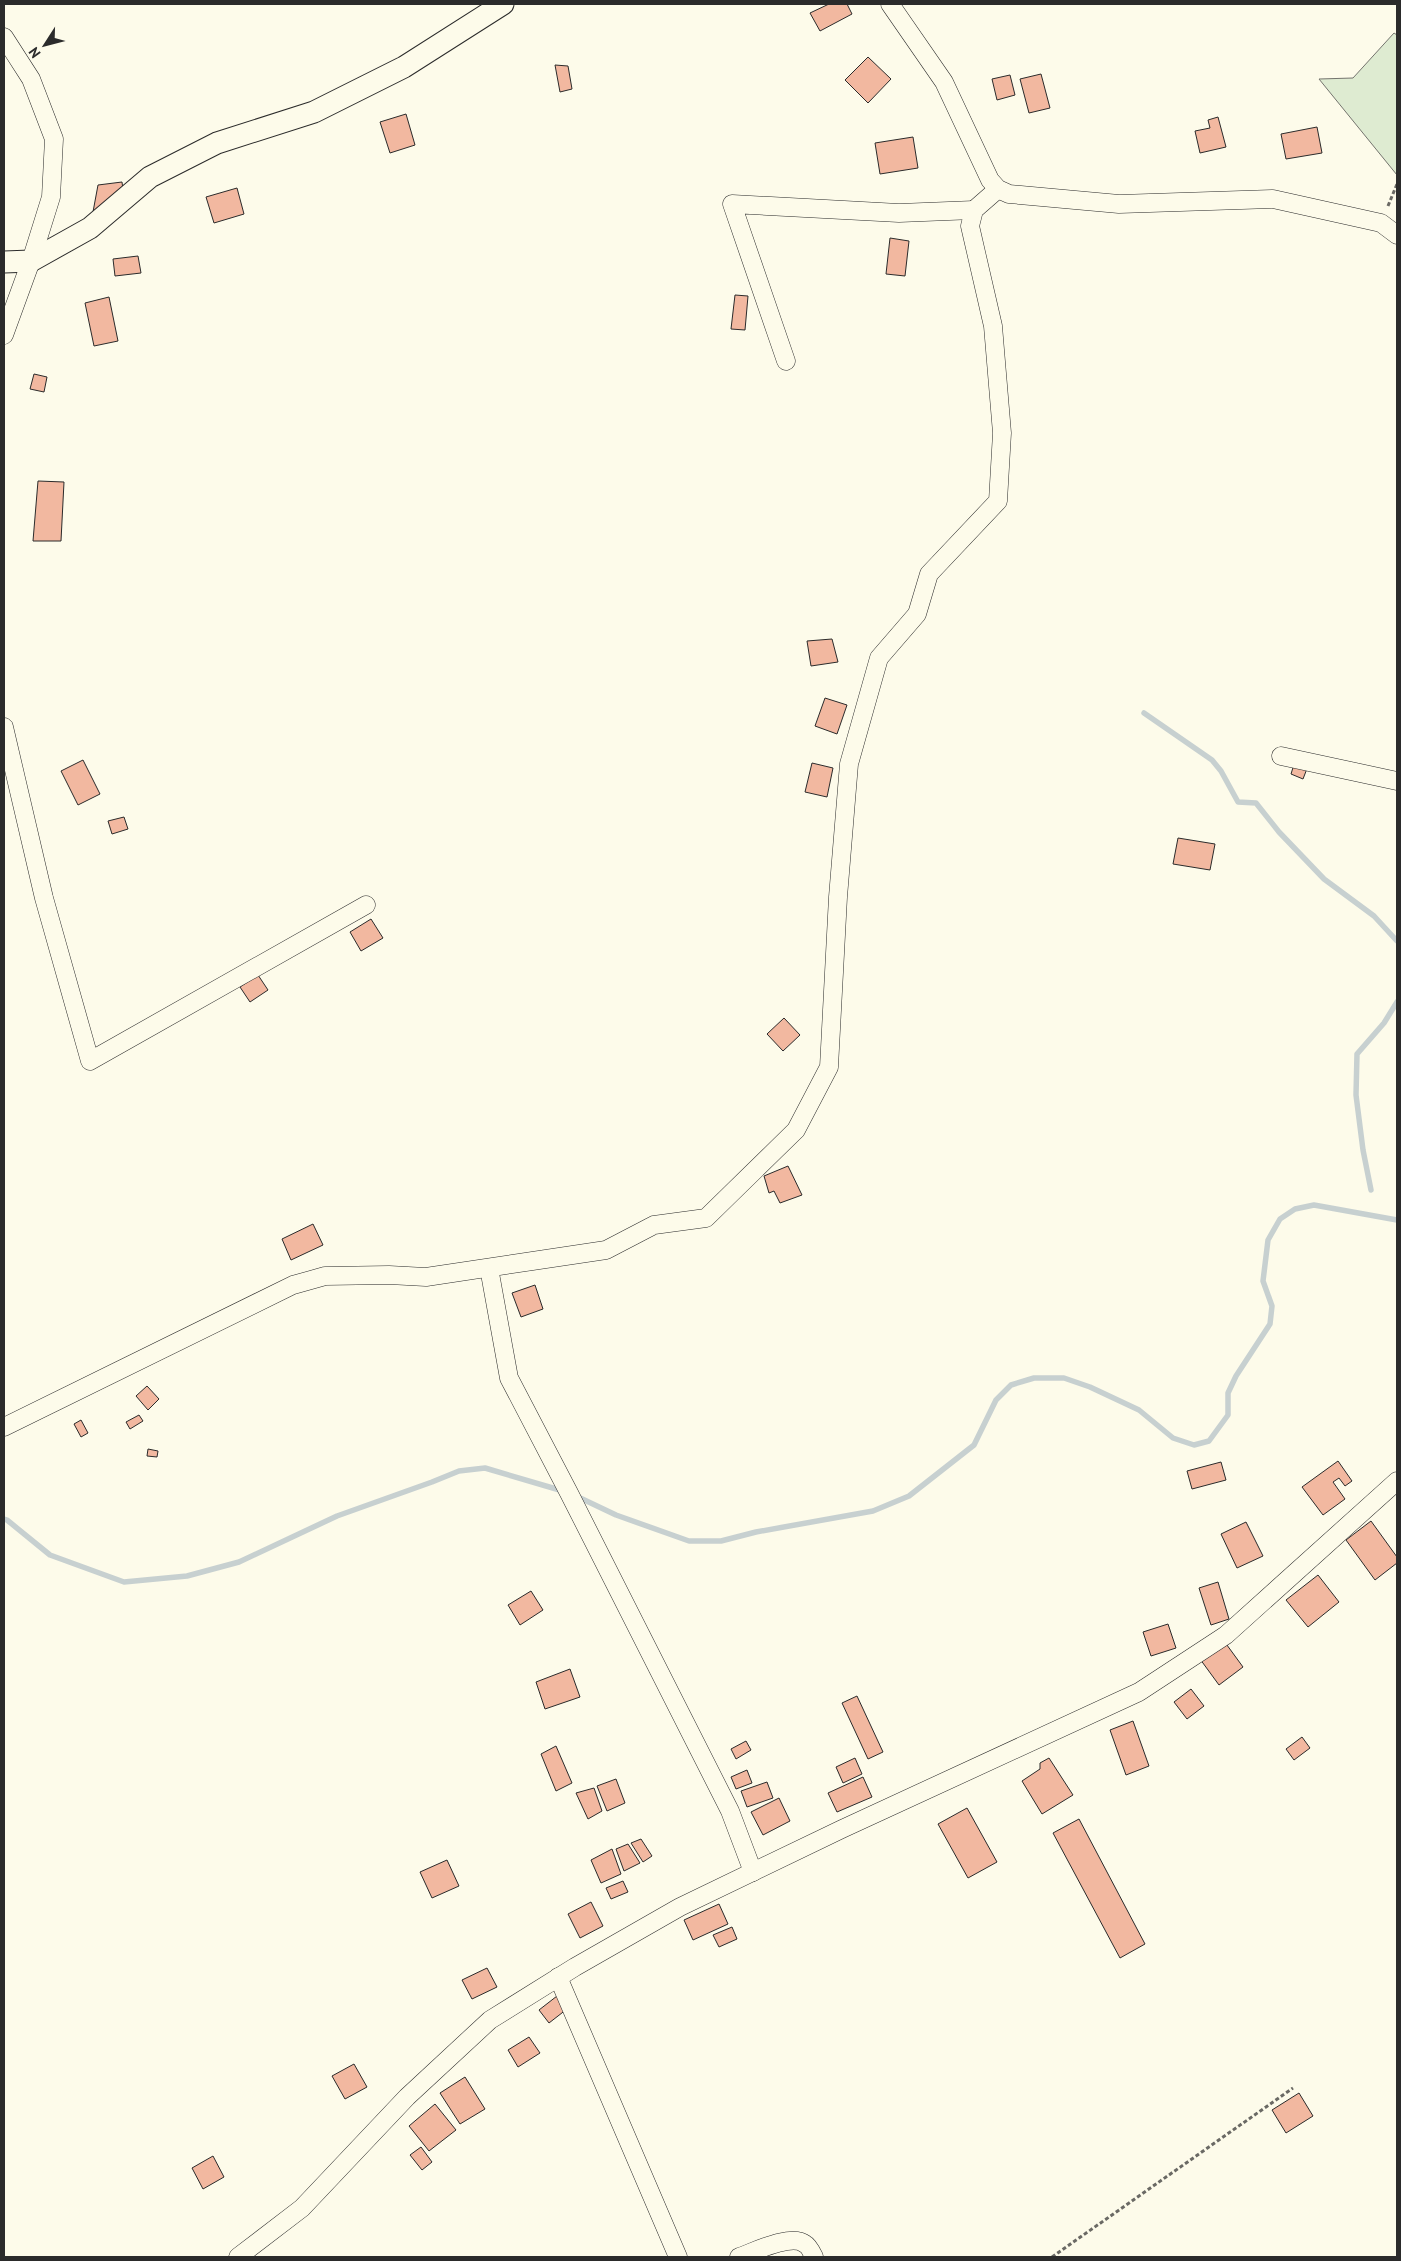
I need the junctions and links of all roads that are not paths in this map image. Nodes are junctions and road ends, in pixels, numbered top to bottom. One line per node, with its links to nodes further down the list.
1 (503, 4): 7 (street)
2 (890, 4): 4 (street)
3 (4, 37): 7 (street)
4 (998, 189): 5 (street); 6 (street)
5 (974, 210): 10 (street); 15 (street)
6 (1397, 235)
7 (31, 261): 8 (street); 9 (street)
8 (4, 262)
9 (4, 335)
10 (786, 360)
11 (4, 727): 14 (street)
12 (1281, 756): 13 (street)
13 (1397, 782)
14 (366, 905)
15 (489, 1268): 16 (street); 18 (street)
16 (4, 1427)
17 (1397, 1481): 18 (street)
18 (753, 1872): 19 (street)
19 (558, 1977): 20 (street); 21 (street)
20 (238, 2257)
21 (678, 2257)
22 (739, 2257): 23 (street)
23 (814, 2257)

